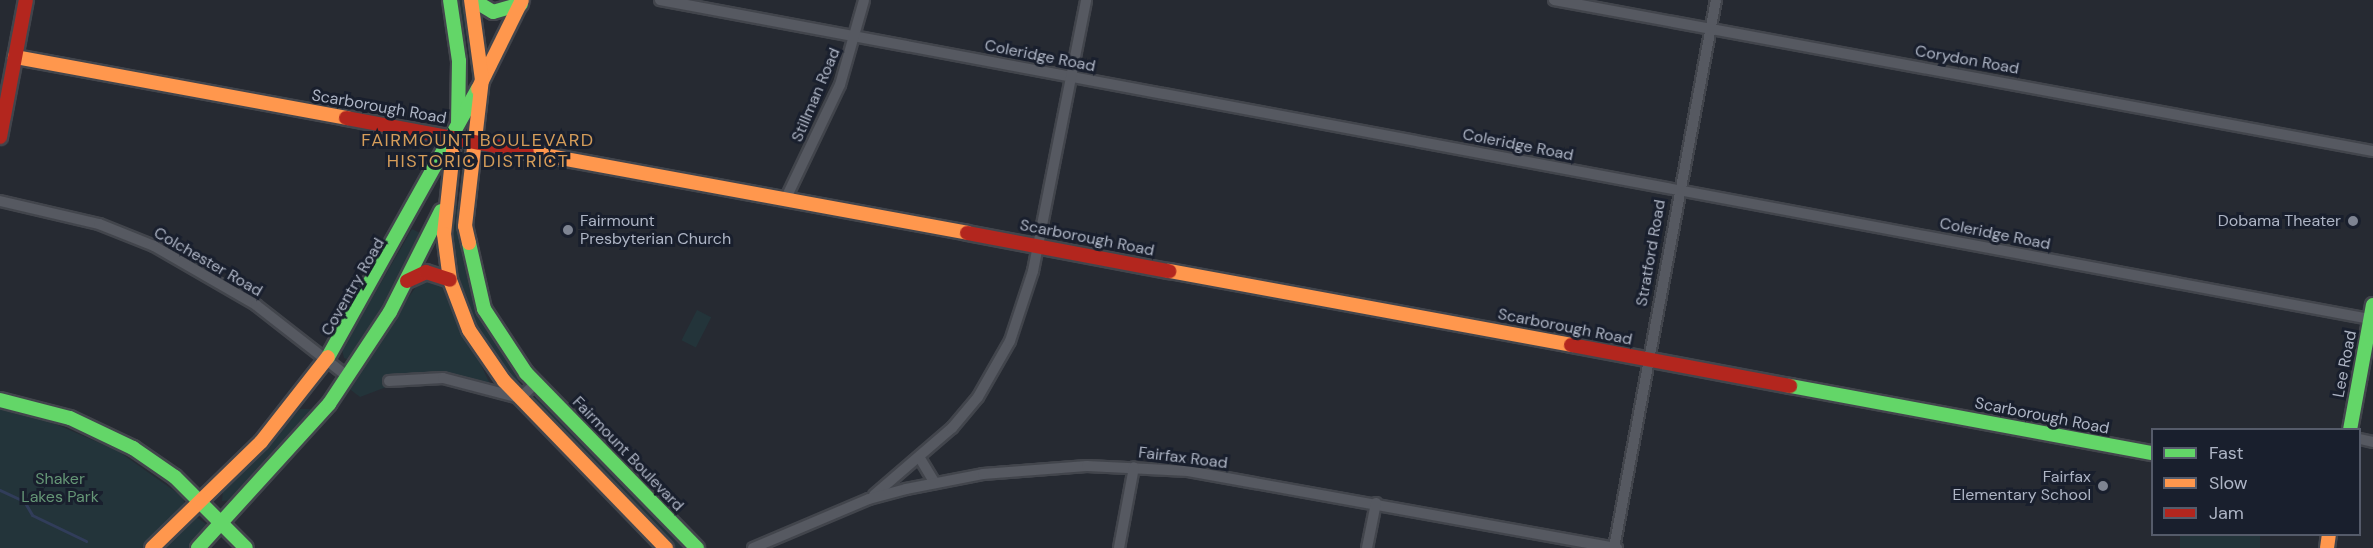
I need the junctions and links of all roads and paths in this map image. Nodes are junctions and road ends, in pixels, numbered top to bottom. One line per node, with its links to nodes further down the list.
1 (26, 0): 13 (street)
2 (450, 0): 15 (street)
3 (472, 0): 9 (street); 14 (street, Fairmount Boulevard)
4 (660, 0): 11 (street, Coleridge Road)
5 (864, 0): 11 (street, Stillman Road)
6 (1086, 0): 16 (street)
7 (1554, 0): 10 (street, Corydon Road)
8 (1716, 0): 10 (street, Stratford Road)
9 (521, 2): 12 (street, Coventry Road)
10 (1711, 28): 21 (street, Corydon Road); 22 (street, Stratford Road)
11 (856, 36): 16 (street, Coleridge Road); 23 (street, Stillman Road)
12 (497, 50): 14 (street); 17 (street, Coventry Road)
13 (15, 57): 18 (street); 19 (street, Scarborough Road)
14 (481, 61): 15 (street); 17 (street, Fairmount Boulevard)
15 (459, 62): 19 (street)
16 (1070, 77): 22 (street, Coleridge Road); 26 (street)
17 (482, 80): 19 (street, Coventry Road); 20 (street, Fairmount Boulevard)
18 (0, 136)
19 (456, 137): 20 (street, Scarborough Road); 25 (street); 32 (street, Coventry Road)
20 (474, 141): 23 (street, Scarborough Road); 25 (street); 35 (street, Fairmount Boulevard)
21 (2373, 151)
22 (1678, 190): 30 (street, Coleridge Road); 31 (street, Stratford Road)
23 (786, 198): 26 (street, Scarborough Road)
24 (0, 201): 32 (street, Colchester Road)
25 (443, 206): 27 (street); 28 (street)
26 (1038, 246): 31 (street, Scarborough Road); 40 (street)
27 (450, 280): 28 (street); 36 (street)
28 (407, 281): 33 (street)
29 (2373, 305): 30 (street, Lee Road)
30 (2370, 319): 38 (street, Lee Road)
31 (1646, 359): 39 (street, Scarborough Road); 55 (street, Stratford Road)
32 (327, 361): 33 (street, Colchester Road); 44 (street, Coventry Road)
33 (348, 377): 46 (street)
34 (389, 381): 36 (street)
35 (536, 383): 36 (street); 51 (street, Fairmount Boulevard)
36 (519, 398): 50 (street)
37 (0, 400): 44 (street)
38 (2350, 428)
39 (2151, 453)
40 (921, 460): 42 (street); 43 (street)
41 (1134, 467): 42 (street, Fairfax Road); 45 (street, Fairfax Road); 53 (street)
42 (935, 483): 43 (street, Fairfax Road)
43 (869, 499): 52 (street, Fairfax Road)
44 (200, 500): 46 (street); 47 (street, Coventry Road)
45 (1376, 503): 54 (street); 55 (street, Fairfax Road)
46 (223, 523): 48 (street); 49 (street)
47 (152, 548)
48 (198, 548)
49 (246, 548)
50 (666, 548)
51 (697, 548)
52 (753, 548)
53 (1119, 548)
54 (1367, 548)
55 (1615, 548)

